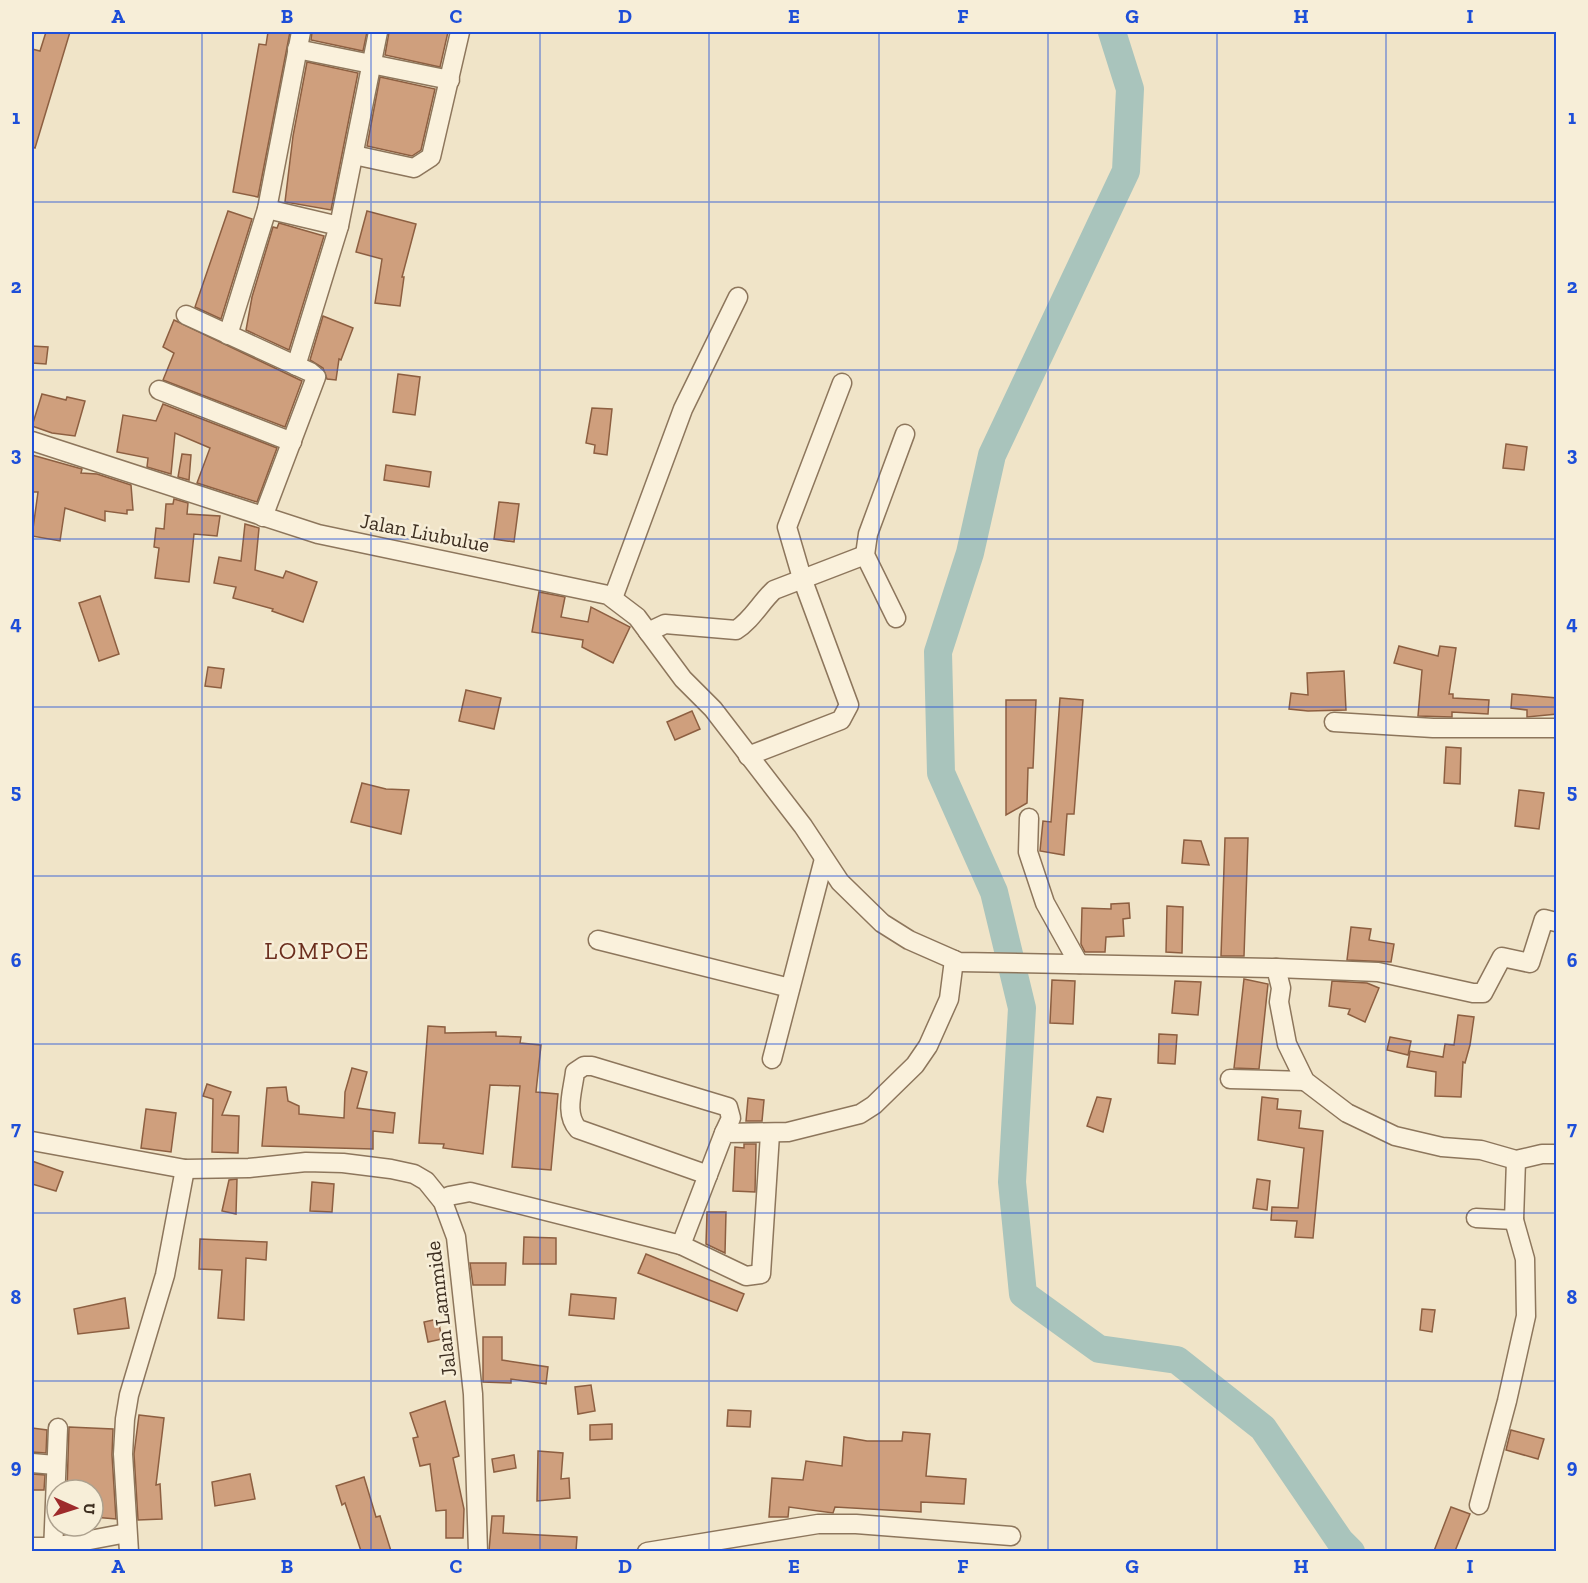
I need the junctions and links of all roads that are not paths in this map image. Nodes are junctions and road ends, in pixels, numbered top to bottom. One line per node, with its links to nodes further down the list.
1 (378, 32): 4 (street)
2 (460, 32): 5 (street)
3 (299, 40): 4 (street); 7 (street)
4 (371, 66): 5 (street); 6 (street)
5 (450, 80): 6 (street)
6 (354, 155): 8 (street)
7 (267, 209): 8 (street); 11 (street)
8 (339, 226): 12 (street)
9 (738, 297): 21 (street)
10 (186, 315): 11 (street)
11 (228, 335): 12 (street)
12 (296, 366): 17 (street)
13 (842, 383): 20 (street)
14 (159, 390): 17 (street)
15 (905, 434): 19 (street)
16 (32, 441): 18 (street, Jalan Liubulue)
17 (291, 442): 18 (street)
18 (263, 517): 21 (street, Jalan Liubulue)
19 (865, 555): 20 (street); 22 (street)
20 (802, 578): 23 (street); 26 (street)
21 (613, 598): 23 (street, Jalan Liubulue)
22 (896, 618)
23 (648, 632): 26 (street, Jalan Liubulue)
24 (1334, 722): 25 (street)
25 (1557, 728)
26 (748, 756): 28 (street, Jalan Liubulue)
27 (1029, 818): 32 (street)
28 (824, 859): 31 (street, Jalan Liubulue); 34 (street)
29 (1557, 922): 33 (street)
30 (598, 940): 34 (street)
31 (954, 960): 32 (street); 39 (street)
32 (1079, 964): 33 (street)
33 (1276, 968): 37 (street)
34 (790, 988): 35 (street)
35 (772, 1059)
36 (1230, 1079): 37 (street)
37 (1305, 1081): 42 (street)
38 (724, 1133): 39 (street); 44 (street); 44 (street)
39 (770, 1134): 48 (street)
40 (32, 1141): 43 (street, Jalan Lammide)
41 (1557, 1154): 42 (street)
42 (1516, 1160): 47 (street)
43 (185, 1168): 45 (street, Jalan Lammide); 53 (street)
44 (708, 1175): 48 (street)
45 (443, 1202): 48 (street); 58 (street, Jalan Lammide)
46 (1476, 1218): 47 (street)
47 (1514, 1220): 52 (street)
48 (681, 1245)
49 (58, 1428): 51 (street)
50 (32, 1462): 51 (street)
51 (55, 1465): 56 (street)
52 (1479, 1505)
53 (127, 1533): 56 (street); 57 (street)
54 (1011, 1536): 59 (street)
55 (32, 1547): 56 (street)
56 (53, 1549)
57 (129, 1551)
58 (478, 1551)
59 (647, 1551)

